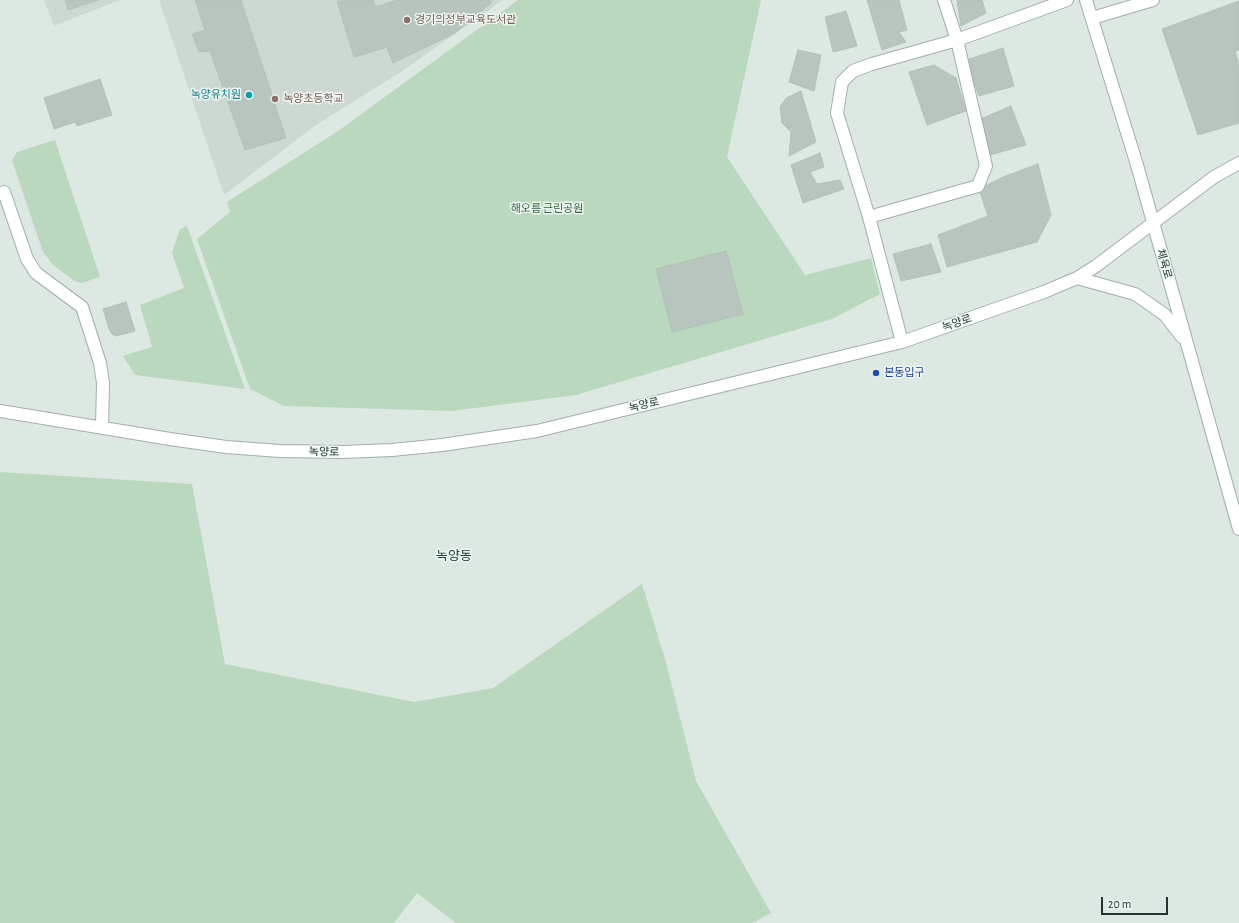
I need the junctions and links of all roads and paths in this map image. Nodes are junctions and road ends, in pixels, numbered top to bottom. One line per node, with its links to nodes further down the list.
1 (944, 0): 6 (street)
2 (1067, 0): 6 (street)
3 (1086, 0): 5 (street, 체육로)
4 (1153, 0): 5 (street)
5 (1092, 18): 10 (street, 체육로)
6 (957, 40): 9 (street); 9 (street)
7 (1239, 163): 10 (street, 녹양로)
8 (4, 192): 15 (street)
9 (869, 217): 12 (street)
10 (1152, 223): 11 (street, 녹양로); 13 (street, 체육로)
11 (1077, 278): 12 (street, 녹양로); 13 (street)
12 (902, 342): 15 (street, 녹양로)
13 (1187, 342): 16 (street, 체육로)
14 (0, 410): 15 (street, 녹양로)
15 (102, 427)
16 (1239, 529)

